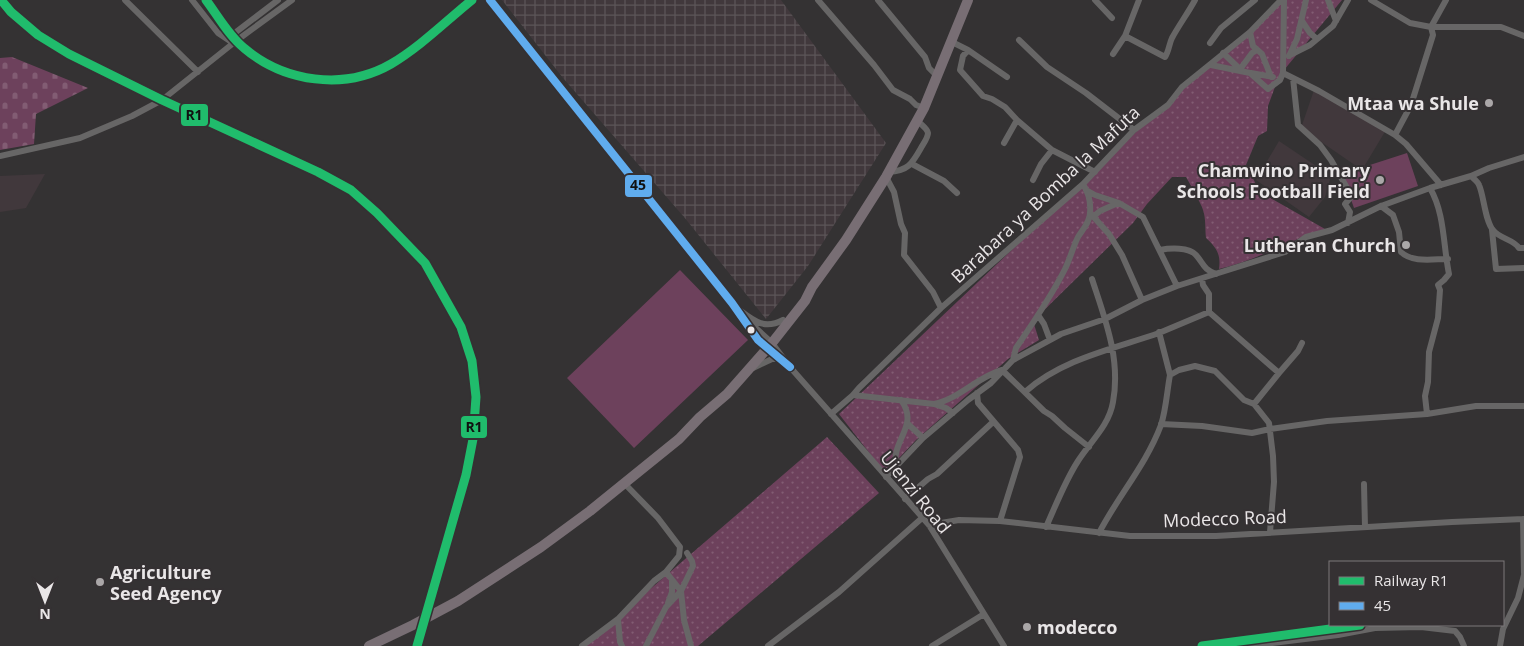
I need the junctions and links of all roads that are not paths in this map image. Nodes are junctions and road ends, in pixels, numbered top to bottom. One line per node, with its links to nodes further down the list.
1 (125, 0): 41 (street)
2 (192, 0): 28 (street)
3 (278, 0): 28 (street)
4 (292, 0): 28 (street)
5 (490, 0): 81 (street, Ujenzi Road)
6 (818, 0): 46 (street)
7 (878, 0): 42 (street)
8 (968, 0): 29 (highway)
9 (1095, 0): 19 (street)
10 (1139, 0): 24 (street)
11 (1195, 0): 24 (street)
12 (1255, 0): 30 (street)
13 (1282, 0): 23 (street, Barabara ya Bomba la Mafuta); 31 (street)
14 (1306, 0): 20 (street)
15 (1328, 0): 21 (street)
16 (1348, 0): 21 (street)
17 (1371, 0): 22 (street)
18 (1446, 0): 22 (street)
19 (1112, 18)
20 (1302, 21): 26 (street); 32 (street)
21 (1336, 21): 26 (street)
22 (1431, 27): 25 (street); 50 (street)
23 (1250, 32): 34 (street); 35 (street, Barabara ya Bomba la Mafuta)
24 (1125, 36): 36 (street)
25 (1524, 36)
26 (1317, 39): 37 (street)
27 (1019, 40): 49 (street)
28 (230, 41): 41 (street)
29 (952, 42): 33 (street); 42 (highway)
30 (1210, 43)
31 (1284, 44): 32 (street); 39 (street)
32 (1294, 46): 37 (street)
33 (968, 50): 43 (street); 47 (street)
34 (1257, 50): 40 (street); 44 (street)
35 (1223, 53): 38 (street, Barabara ya Bomba la Mafuta); 40 (street)
36 (1113, 54)
37 (1290, 55): 39 (street)
38 (1211, 65): 40 (street); 49 (street, Barabara ya Bomba la Mafuta)
39 (1283, 69): 40 (street); 44 (street); 45 (street)
40 (1245, 71): 44 (street)
41 (198, 72): 53 (street)
42 (938, 77): 46 (highway)
43 (1007, 77)
44 (1271, 77)
45 (1293, 78): 50 (street); 67 (street)
46 (924, 108): 48 (highway)
47 (1017, 120): 51 (street); 52 (street)
48 (918, 122): 55 (street); 57 (highway)
49 (1134, 130): 56 (street, Barabara ya Bomba la Mafuta)
50 (1395, 135): 60 (street)
51 (1004, 143)
52 (1052, 150): 56 (street); 59 (street)
53 (0, 156)
54 (1524, 157): 58 (street)
55 (912, 164): 57 (street); 63 (street)
56 (1095, 172): 61 (street, Barabara ya Bomba la Mafuta)
57 (887, 175): 78 (highway); 82 (street)
58 (1471, 176): 60 (street); 68 (street)
59 (1033, 180)
60 (1441, 185): 62 (street)
61 (1085, 187): 64 (street); 66 (street); 82 (street, Barabara ya Bomba la Mafuta)
62 (1430, 188): 65 (street); 73 (street)
63 (958, 193)
64 (1119, 203): 66 (street); 72 (street)
65 (1381, 206): 67 (street); 73 (street)
66 (1092, 214): 80 (street); 84 (street)
67 (1348, 223): 75 (street)
68 (1492, 230): 69 (street); 70 (street)
69 (1504, 239): 70 (street); 71 (street)
70 (1494, 244): 74 (street)
71 (1524, 248)
72 (1160, 250): 75 (street); 79 (street)
73 (1448, 258): 110 (street)
74 (1524, 268)
75 (1216, 274): 77 (street)
76 (1092, 278): 85 (street)
77 (1202, 279): 79 (street); 83 (street)
78 (812, 286): 86 (highway); 89 (highway)
79 (1177, 286): 80 (street)
80 (1142, 300): 85 (street)
81 (732, 303): 86 (street); 89 (street, Ujenzi Road)
82 (941, 308): 101 (street, Barabara ya Bomba la Mafuta)
83 (1209, 312): 87 (street); 97 (street)
84 (1038, 315): 88 (street); 93 (street)
85 (1105, 319): 88 (street); 91 (street)
86 (783, 320): 89 (highway)
87 (1159, 332): 91 (street); 98 (street)
88 (1050, 340): 93 (street)
89 (767, 343): 92 (street, Ujenzi Road); 94 (street, Ujenzi Road); 96 (highway); 111 (highway)
90 (1302, 343): 97 (street)
91 (1113, 348): 99 (street); 117 (street)
92 (780, 359): 94 (street, Ujenzi Road); 96 (street)
93 (1013, 360): 95 (street)
94 (790, 367): 109 (street, Ujenzi Road)
95 (1002, 370): 99 (street); 100 (street); 105 (street)
96 (747, 372): 111 (highway)
97 (1279, 374): 106 (street)
98 (1170, 375): 106 (street); 114 (street)
99 (1025, 392): 117 (street)
100 (977, 393): 103 (street); 104 (street)
101 (853, 395): 102 (street); 109 (street, Barabara ya Bomba la Mafuta)
102 (901, 400): 105 (street); 113 (street)
103 (968, 400): 104 (street); 108 (street)
104 (978, 403): 112 (street)
105 (934, 404): 108 (street)
106 (1254, 404): 115 (street)
107 (1524, 406): 110 (street)
108 (953, 413): 116 (street)
109 (831, 414): 119 (street, Ujenzi Road)
110 (1427, 414): 115 (street)
111 (700, 417): 120 (highway)
112 (994, 422): 122 (street); 125 (street)
113 (908, 424): 116 (street); 118 (street)
114 (1161, 424): 115 (street); 130 (street)
115 (1270, 429): 129 (street)
116 (923, 438): 118 (street)
117 (1089, 446): 128 (street)
118 (896, 466): 119 (street)
119 (886, 477): 122 (street, Ujenzi Road)
120 (624, 483): 132 (street); 139 (highway)
121 (1364, 484): 127 (street)
122 (905, 499): 123 (street, Ujenzi Road)
123 (922, 518): 126 (street, Ujenzi Road); 144 (street)
124 (1524, 519): 127 (street, Modecco Road); 133 (street)
125 (1000, 521): 126 (street, Modecco Road); 128 (street, Modecco Road)
126 (928, 525): 137 (street, Ujenzi Road)
127 (1365, 526): 129 (street, Modecco Road)
128 (1046, 527): 130 (street, Modecco Road)
129 (1270, 532): 130 (street, Modecco Road)
130 (1099, 533)
131 (686, 553): 135 (street)
132 (666, 572): 134 (street); 138 (street)
133 (1524, 574): 149 (street)
134 (672, 580): 135 (street); 136 (street)
135 (681, 591): 136 (street); 143 (street)
136 (667, 606): 142 (street)
137 (984, 614): 145 (street); 146 (street, Ujenzi Road)
138 (618, 619): 140 (street); 141 (street)
139 (369, 646)
140 (582, 646)
141 (622, 646)
142 (646, 646)
143 (690, 646)
144 (768, 646)
145 (932, 646)
146 (1004, 646)
147 (1248, 646): 148 (street)
148 (1464, 646)
149 (1500, 646)

